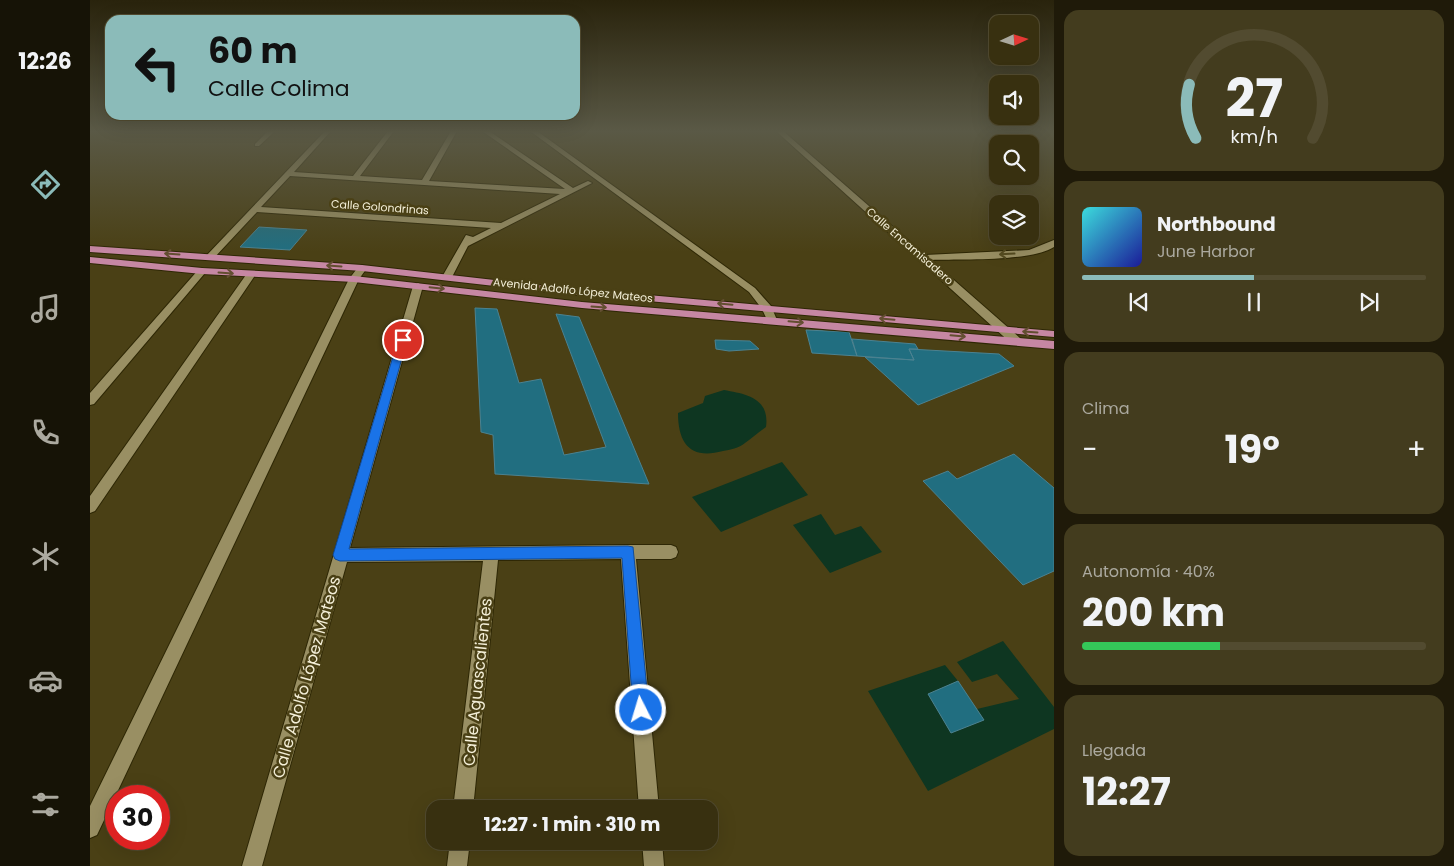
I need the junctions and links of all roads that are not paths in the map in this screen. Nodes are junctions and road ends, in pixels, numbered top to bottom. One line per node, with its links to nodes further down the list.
1 (290, 171): 7 (street)
2 (360, 171): 8 (street)
3 (431, 171): 9 (street)
4 (543, 171): 11 (street)
5 (589, 171): 28 (street)
6 (825, 171): 19 (street, Calle Encamisadero)
7 (288, 174): 8 (street); 12 (street)
8 (355, 178): 9 (street)
9 (424, 183): 11 (street)
10 (588, 183): 11 (street)
11 (570, 191): 14 (street)
12 (255, 209): 13 (street, Calle Golondrinas); 18 (street)
13 (473, 226): 14 (street, Calle Golondrinas); 16 (street)
14 (504, 226): 16 (street)
15 (1054, 243): 19 (street, one-way to 19)
16 (466, 244): 24 (street)
17 (90, 248): 18 (main road, Avenida Adolfo López Mateos, one-way to 17)
18 (210, 257): 22 (main road, Avenida Adolfo López Mateos, one-way to 18)
19 (923, 258): 30 (street, Calle Encamisadero)
20 (90, 260): 21 (main road, Avenida Adolfo López Mateos)
21 (202, 271): 23 (main road, Avenida Adolfo López Mateos, one-way to 23); 34 (street)
22 (358, 273): 23 (main road, Avenida Adolfo López Mateos); 24 (main road, Avenida Adolfo López Mateos); 25 (main road, Avenida Adolfo López Mateos); 42 (street)
23 (251, 274): 35 (street)
24 (447, 277): 26 (main road, Avenida Adolfo López Mateos)
25 (418, 286): 27 (main road, Avenida Adolfo López Mateos, one-way to 27); 39 (street, Calle Adolfo López Mateos)
26 (557, 290): 27 (main road); 28 (main road, Avenida Adolfo López Mateos, one-way to 26)
27 (554, 302): 29 (main road, Avenida Adolfo López Mateos, one-way to 29)
28 (767, 308): 29 (street); 30 (main road, Avenida Adolfo López Mateos, one-way to 28)
29 (772, 320): 32 (main road, Avenida Adolfo López Mateos, one-way to 32)
30 (1005, 330): 31 (main road, Avenida Adolfo López Mateos, one-way to 30); 32 (street, Calle Encamisadero)
31 (1054, 334)
32 (1017, 342): 33 (main road, Avenida Adolfo López Mateos)
33 (1054, 345)
34 (90, 401)
35 (90, 506)
36 (628, 552): 37 (street); 38 (street); 41 (street)
37 (671, 552)
38 (490, 554): 39 (street); 40 (street, Calle Aguascalientes)
39 (340, 555): 45 (street, Calle Adolfo López Mateos)
40 (464, 800)
41 (648, 800)
42 (90, 828)
43 (459, 850): 46 (street)
44 (653, 850): 47 (street)
45 (252, 866)
46 (457, 866)
47 (654, 866)

